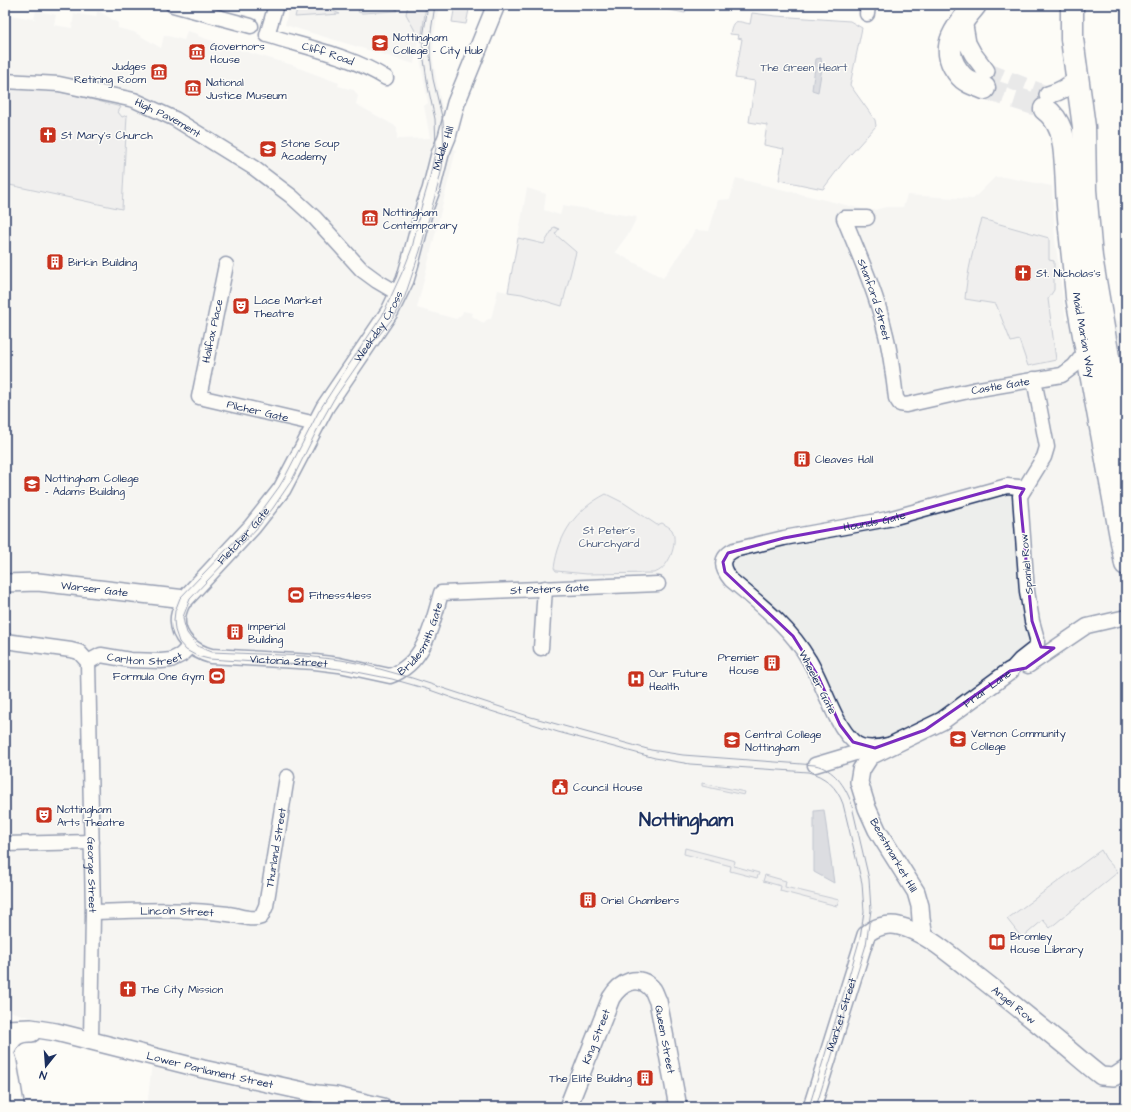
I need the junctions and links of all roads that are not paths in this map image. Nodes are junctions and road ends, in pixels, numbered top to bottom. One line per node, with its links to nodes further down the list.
1 (173, 5): 6 (street)
2 (276, 5): 7 (street, Cliff Road)
3 (496, 5): 15 (street, Middle Hill)
4 (1072, 5): 8 (main road, Maid Marian Way)
5 (969, 12): 9 (street); 9 (main road)
6 (251, 26)
7 (386, 78)
8 (1077, 78): 11 (street, Maid Marian Way); 21 (main road, Maid Marian Way)
9 (985, 79)
10 (5, 81): 12 (street, High Pavement)
11 (1047, 102): 16 (main road, Maid Marian Way)
12 (308, 210): 15 (street, Weekday Cross)
13 (866, 218): 19 (street, Stanford Street)
14 (226, 265): 18 (street, Halifax Place)
15 (399, 294): 20 (street, Weekday Cross)
16 (1087, 346): 17 (street, Castle Gate); 24 (main road, Maid Marian Way)
17 (1034, 379): 19 (street, Castle Gate); 22 (street)
18 (199, 397): 20 (street, Pilcher Gate)
19 (900, 404)
20 (316, 424): 29 (street, Fletcher Gate)
21 (1126, 463)
22 (1024, 489): 23 (street, Hounds Gate); 31 (street, Spaniel Row)
23 (725, 558): 40 (street, Wheeler Gate)
24 (1126, 564)
25 (5, 583): 29 (street, Warser Gate)
26 (658, 584): 27 (street, St Peters Gate)
27 (545, 588): 28 (street, St Peters Gate); 34 (street)
28 (441, 593): 38 (street, Bridlesmith Gate)
29 (184, 599): 33 (street, Fletcher Gate)
30 (1126, 617): 35 (street, Friar Lane)
31 (1037, 639): 35 (street); 37 (street)
32 (5, 641): 36 (street)
33 (188, 644): 36 (street, Carlton Street); 38 (street, Victoria Street)
34 (541, 648)
35 (1054, 648): 37 (street, Friar Lane)
36 (88, 662): 44 (street, George Street)
37 (1010, 671): 39 (street, Friar Lane)
38 (390, 676)
39 (895, 743): 40 (street, Wheeler Gate); 42 (street, Friar Lane)
40 (875, 748): 41 (street)
41 (815, 765)
42 (860, 776): 49 (street, Beastmarket Hill)
43 (287, 777): 47 (street, Thurland Street)
44 (92, 842): 45 (street); 46 (street, George Street)
45 (5, 844)
46 (93, 912): 47 (street, Lincoln Street); 53 (street, George Street)
47 (261, 917)
48 (876, 928): 49 (street, Angel Row); 61 (street, Market Street)
49 (924, 936): 56 (street, Angel Row)
50 (639, 981): 59 (street, King Street); 60 (street, Queen Street)
51 (5, 1029): 52 (street, Lower Parliament Street)
52 (56, 1032): 53 (street, Lower Parliament Street); 54 (street, Lower Parliament Street)
53 (91, 1040): 57 (street, Lower Parliament Street)
54 (5, 1053)
55 (5, 1060): 58 (main road)
56 (1126, 1069)
57 (377, 1106)
58 (13, 1107)
59 (568, 1107)
60 (678, 1107)
61 (812, 1107)

